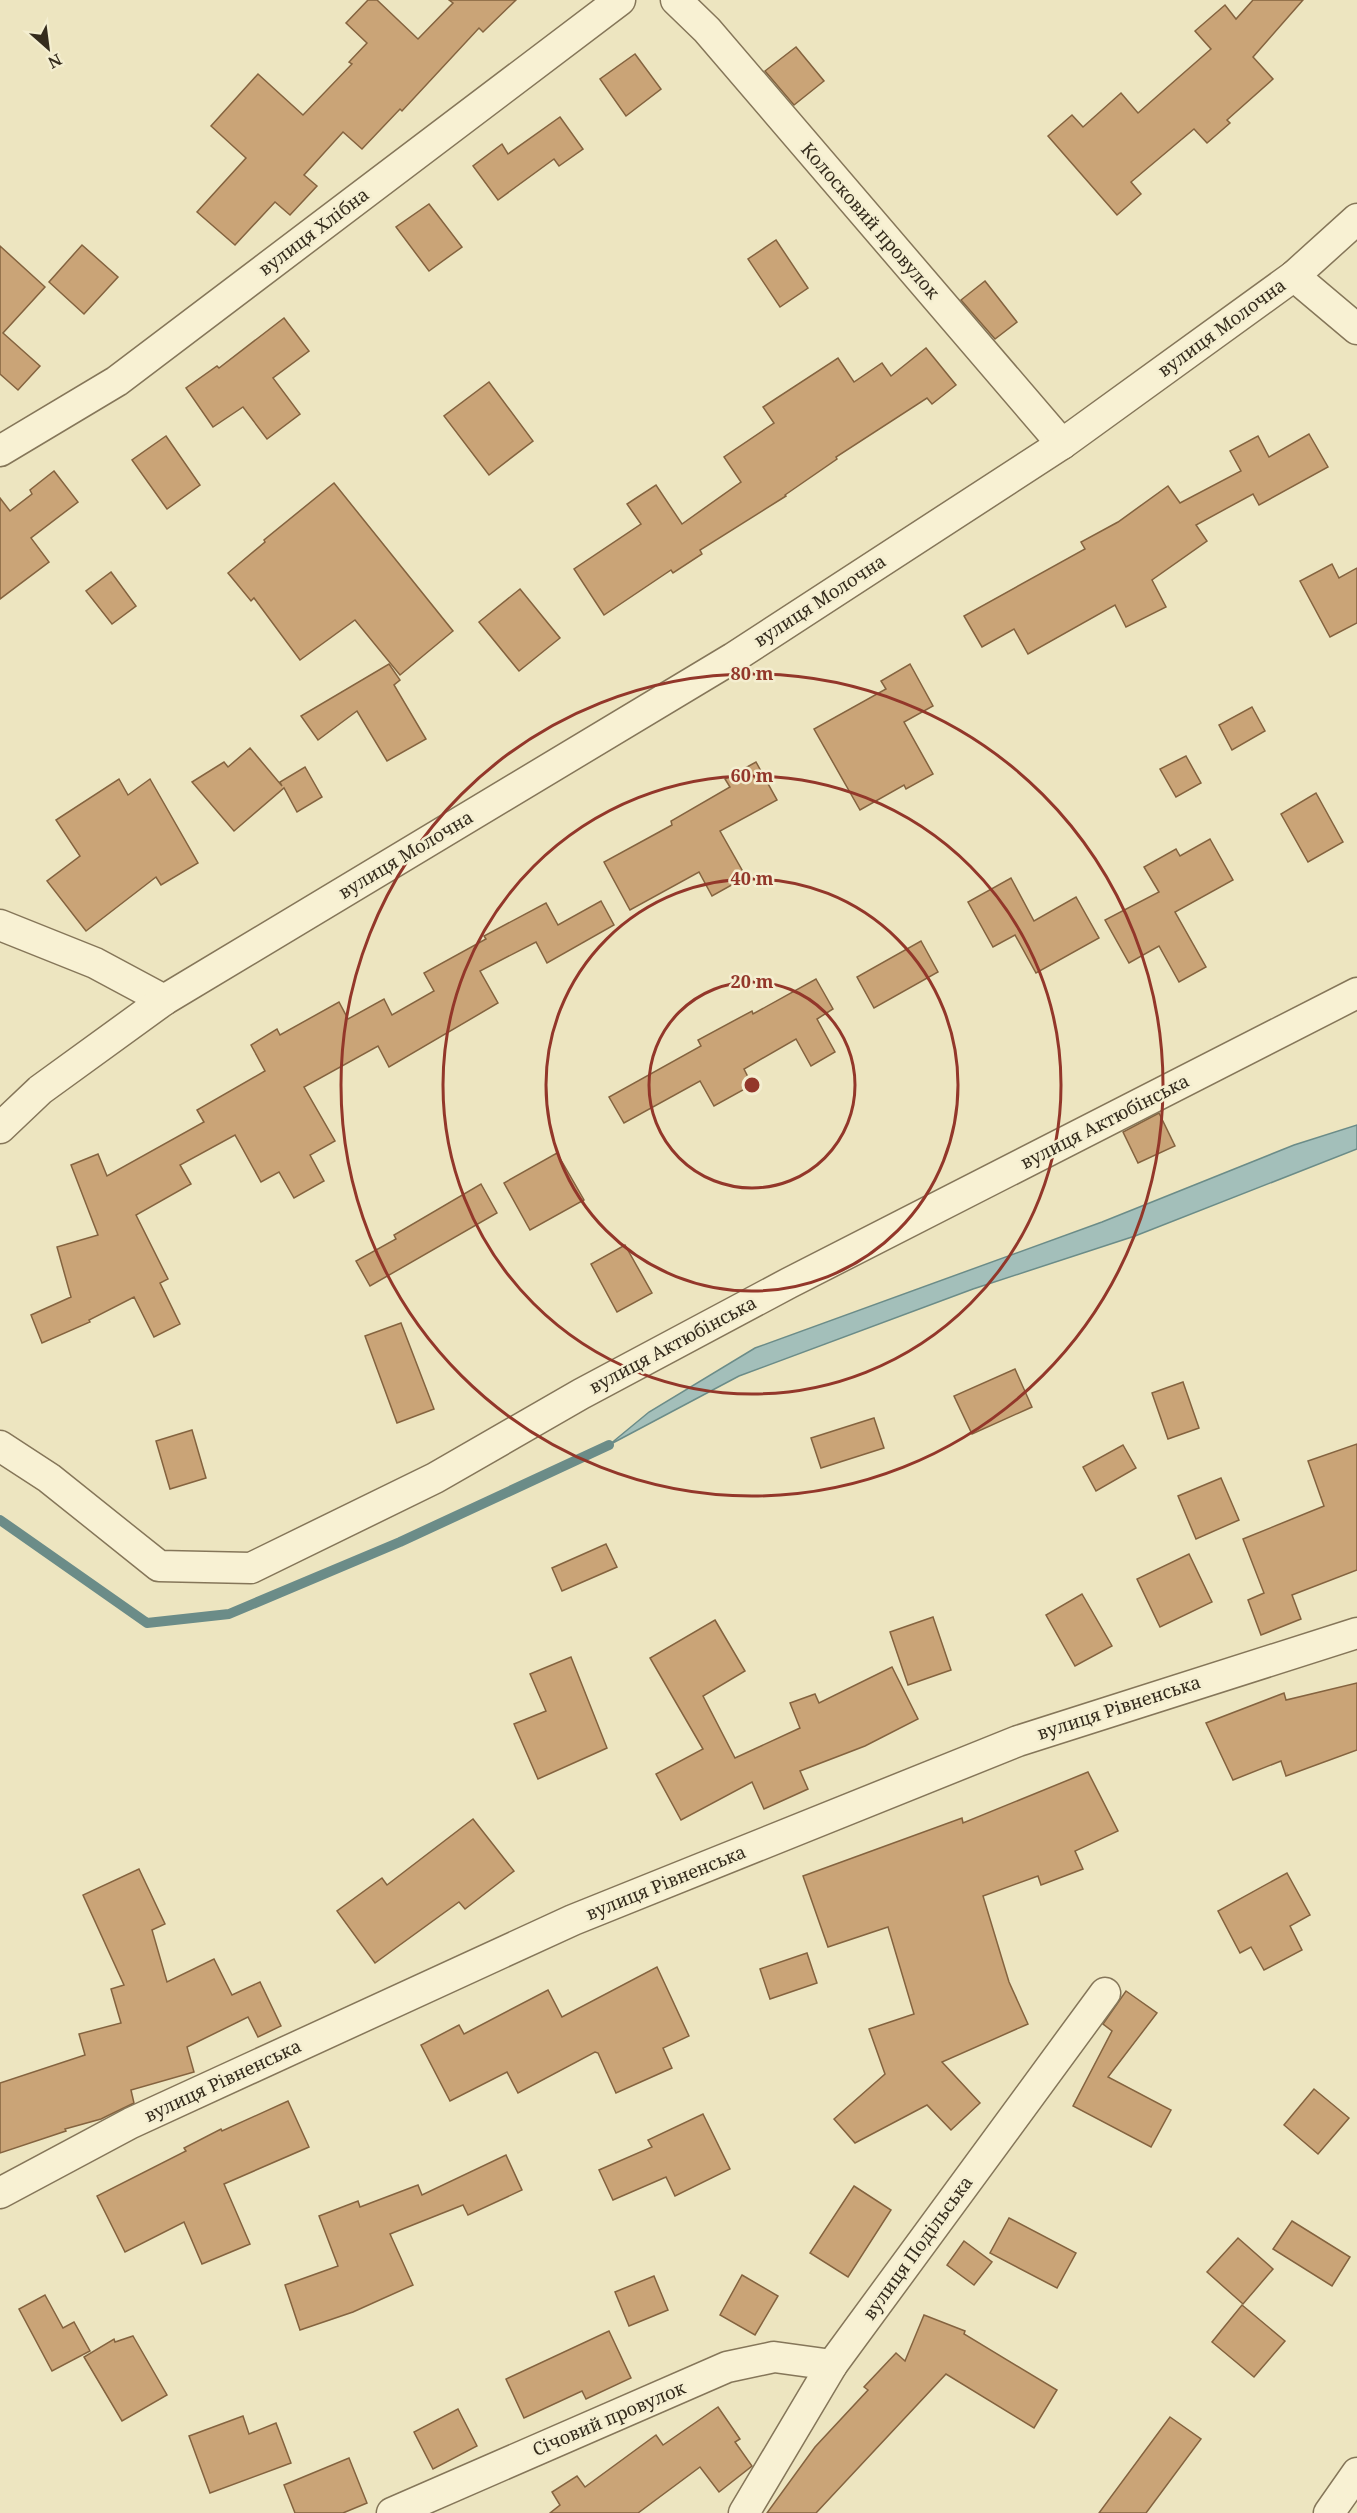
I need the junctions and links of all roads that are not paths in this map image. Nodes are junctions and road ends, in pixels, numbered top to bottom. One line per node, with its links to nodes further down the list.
1 (620, 0): 7 (street, вулиця Хлібна)
2 (676, 0): 6 (street, Колосковий провулок)
3 (1357, 219): 4 (street, вулиця Молочна)
4 (1294, 276): 5 (street); 6 (street, вулиця Молочна)
5 (1357, 329)
6 (1062, 444): 10 (street, вулиця Молочна)
7 (0, 451)
8 (0, 926): 10 (street)
9 (1357, 993): 12 (street, вулиця Актюбінська)
10 (164, 1000): 11 (street, вулиця Молочна)
11 (0, 1128)
12 (0, 1446)
13 (1357, 1633): 15 (street, вулиця Рівненська)
14 (1106, 1993): 16 (street, вулиця Подільська)
15 (0, 2193)
16 (832, 2365): 18 (street, Січовий провулок); 19 (street, вулиця Подільська)
17 (1357, 2473): 20 (street)
18 (392, 2513)
19 (744, 2513)
20 (1329, 2513)

